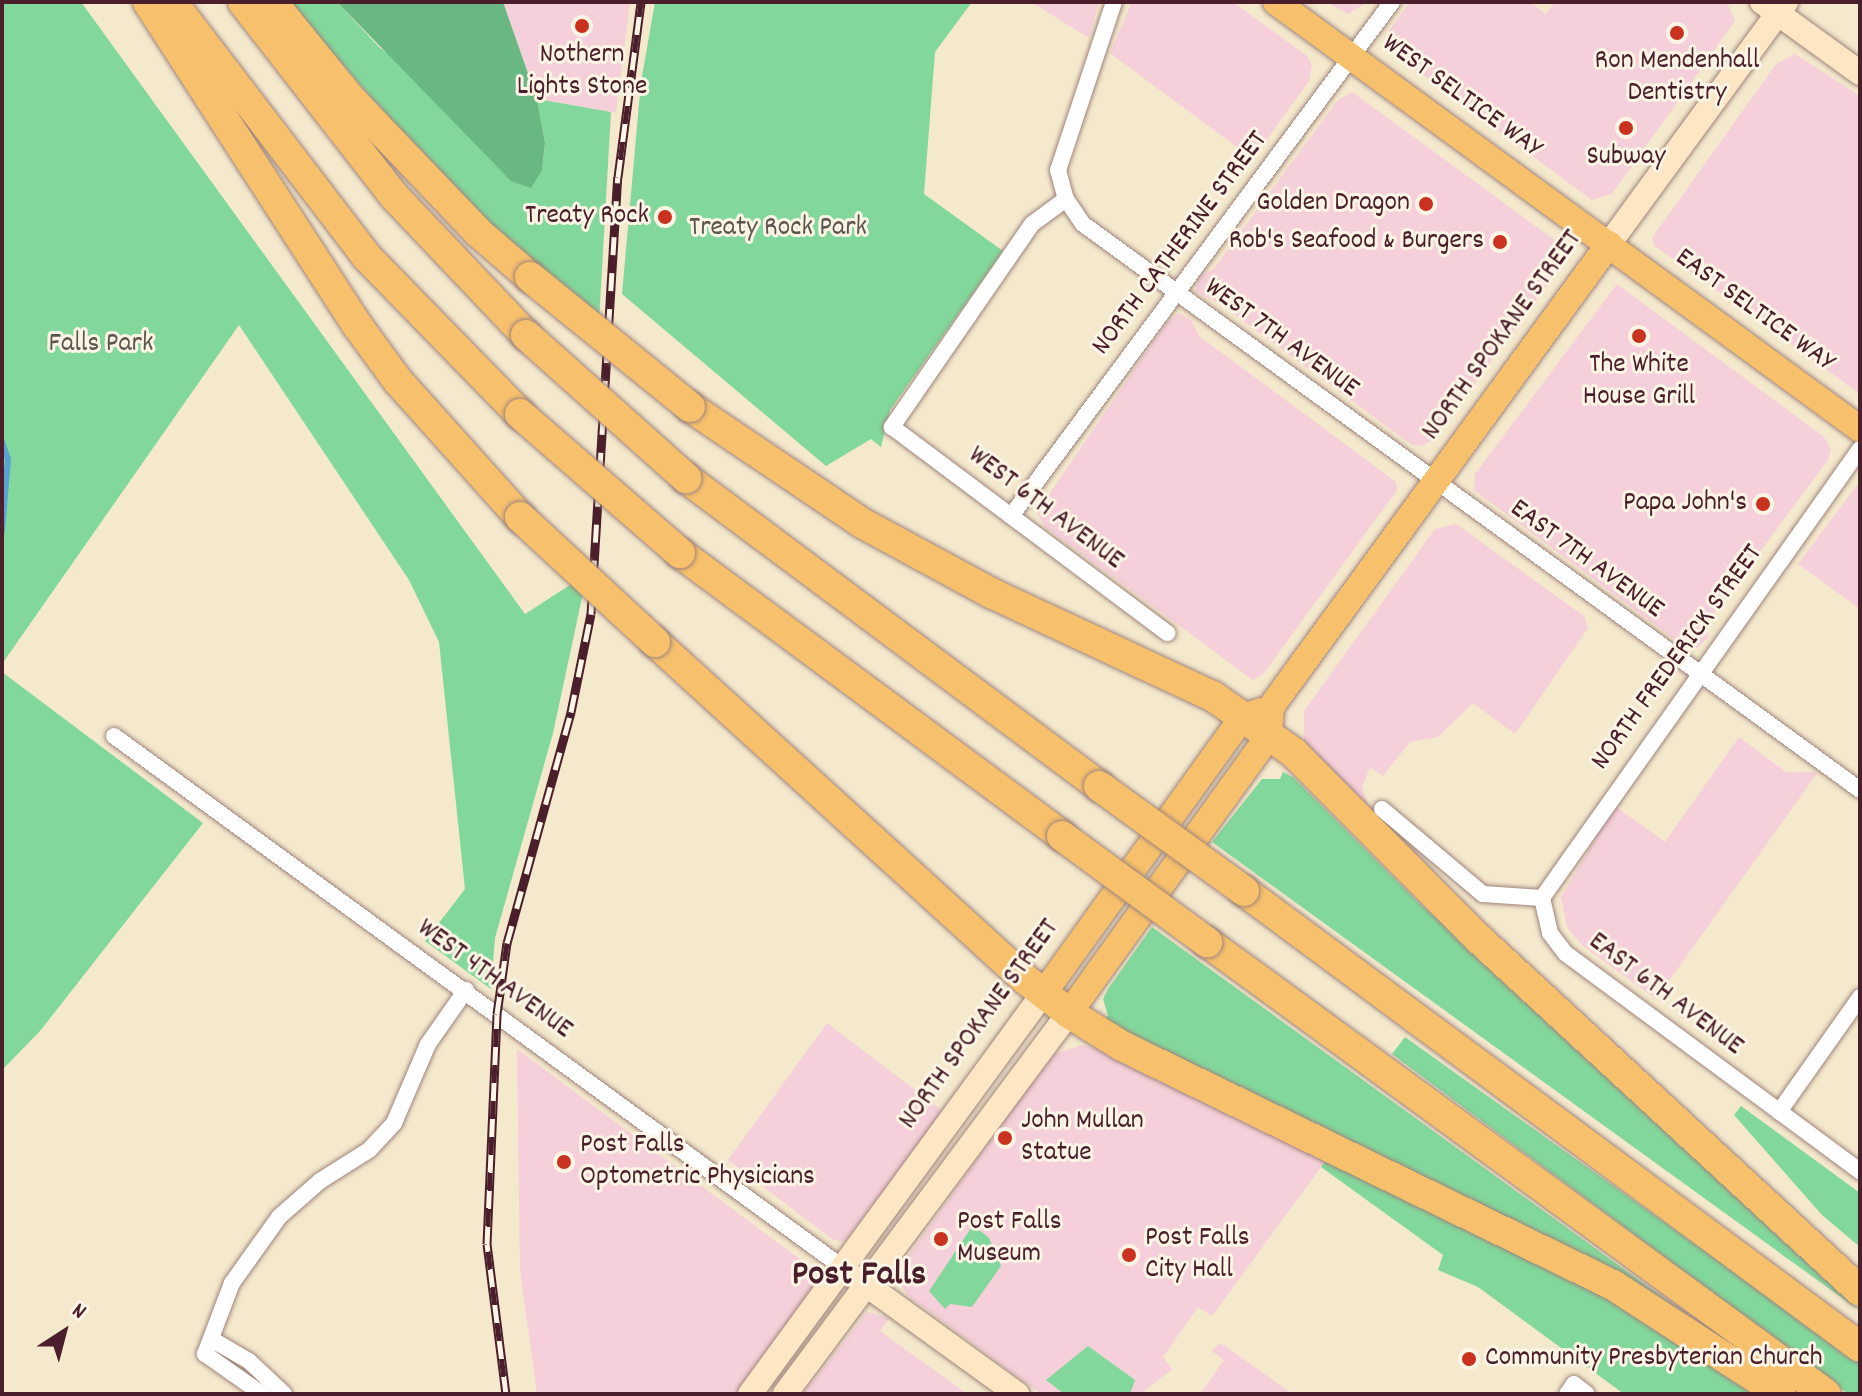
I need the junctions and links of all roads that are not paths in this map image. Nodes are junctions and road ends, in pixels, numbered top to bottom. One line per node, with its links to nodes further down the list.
1 (148, 2): 26 (highway, bridge)
2 (172, 2): 42 (highway, bridge)
3 (243, 2): 35 (highway, bridge)
4 (272, 2): 20 (highway, bridge)
5 (1114, 2): 11 (street)
6 (1276, 2): 9 (main road, WEST SELTICE WAY)
7 (1392, 2): 9 (street, NORTH CATHERINE STREET)
8 (1775, 6): 10 (main road); 12 (main road, NORTH SPOKANE STREET)
9 (1352, 57): 12 (main road, WEST SELTICE WAY); 13 (street, NORTH CATHERINE STREET)
10 (1860, 73)
11 (1066, 199): 13 (street, WEST 7TH AVENUE); 17 (street, WEST 6TH AVENUE)
12 (1609, 244): 14 (main road, EAST SELTICE WAY); 16 (main road, NORTH SPOKANE STREET)
13 (1176, 295): 16 (street, WEST 7TH AVENUE); 17 (street, NORTH CATHERINE STREET)
14 (1860, 429)
15 (1860, 449): 19 (street, NORTH FREDERICK STREET)
16 (1437, 484): 19 (street, EAST 7TH AVENUE); 20 (main road, NORTH SPOKANE STREET)
17 (1011, 516): 18 (street, WEST 6TH AVENUE)
18 (1167, 633)
19 (1698, 673): 22 (street, EAST 7TH AVENUE); 24 (street, NORTH FREDERICK STREET)
20 (1261, 720): 26 (main road, NORTH SPOKANE STREET); 28 (main road, NORTH SPOKANE STREET); 33 (highway)
21 (114, 736): 25 (street, WEST 4TH AVENUE)
22 (1860, 790)
23 (1382, 809): 24 (street)
24 (1542, 898): 29 (street, EAST 6TH AVENUE)
25 (466, 990): 31 (street, WEST 4TH AVENUE); 34 (street)
26 (1043, 994): 28 (highway); 31 (main road, NORTH SPOKANE STREET)
27 (1860, 997): 29 (street)
28 (1069, 1013): 32 (main road, NORTH SPOKANE STREET); 41 (highway)
29 (1779, 1112): 30 (street, EAST 6TH AVENUE)
30 (1860, 1171)
31 (842, 1267): 32 (main road); 38 (main road, NORTH SPOKANE STREET)
32 (868, 1285): 39 (main road, NORTH SPOKANE STREET); 40 (main road)
33 (1860, 1291)
34 (208, 1347): 36 (street); 37 (street)
35 (1860, 1347)
36 (262, 1394)
37 (284, 1394)
38 (750, 1394)
39 (785, 1394)
40 (1017, 1394)
41 (1781, 1394)
42 (1826, 1394)

